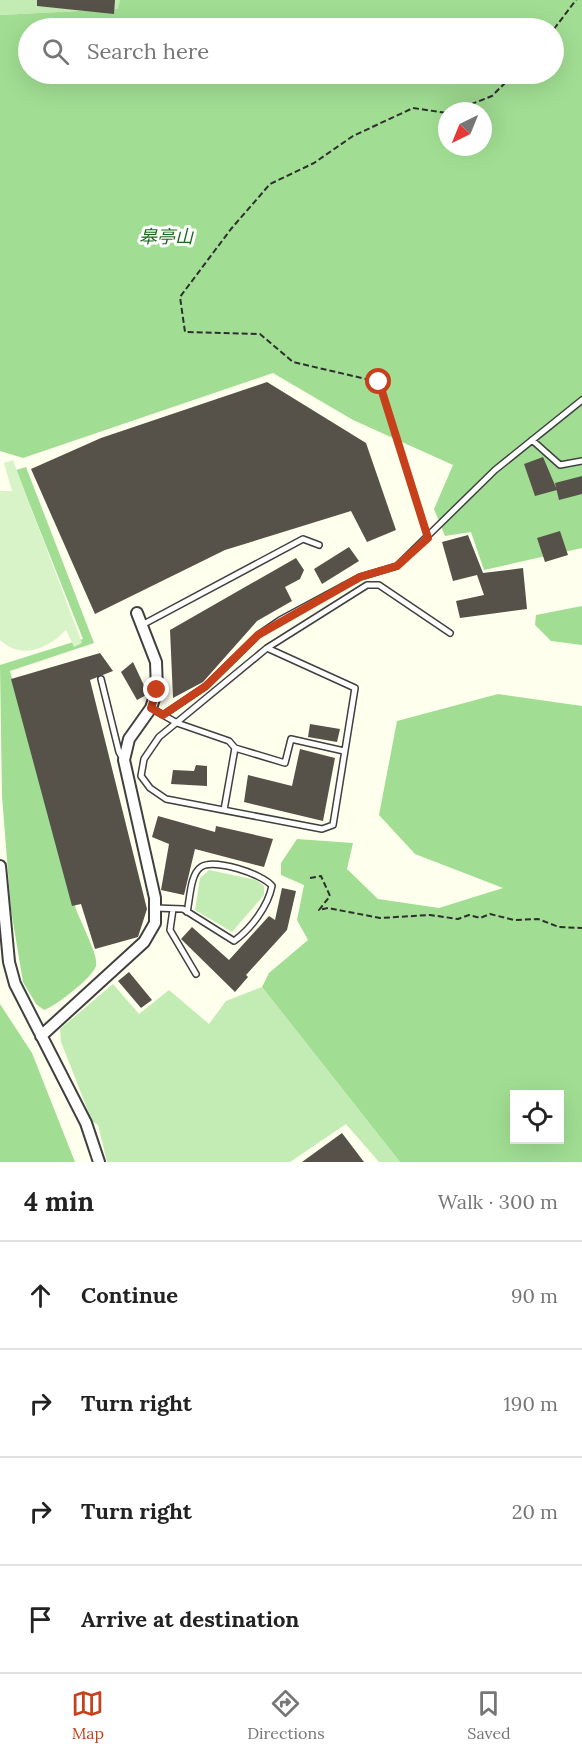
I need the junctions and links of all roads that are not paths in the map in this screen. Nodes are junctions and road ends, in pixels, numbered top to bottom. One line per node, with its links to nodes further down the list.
1 (582, 400): 2 (lane)
2 (532, 440): 3 (lane); 11 (lane)
3 (582, 461)
4 (319, 545): 6 (lane)
5 (137, 613): 6 (street)
6 (142, 625): 10 (street)
7 (450, 633): 8 (lane)
8 (267, 648): 12 (lane); 14 (lane)
9 (101, 679): 15 (lane)
10 (151, 708): 11 (lane); 15 (street)
11 (163, 715): 12 (lane)
12 (177, 723): 13 (lane); 16 (lane)
13 (235, 748): 14 (lane); 16 (lane)
14 (345, 751): 16 (lane)
15 (124, 760): 18 (street)
16 (224, 810)
17 (0, 866): 21 (street)
18 (155, 908): 19 (lane); 23 (street)
19 (173, 909): 20 (lane); 22 (lane)
20 (187, 912): 20 (lane)
21 (4, 959): 23 (street)
22 (195, 974)
23 (41, 1036): 24 (street)
24 (99, 1162)

